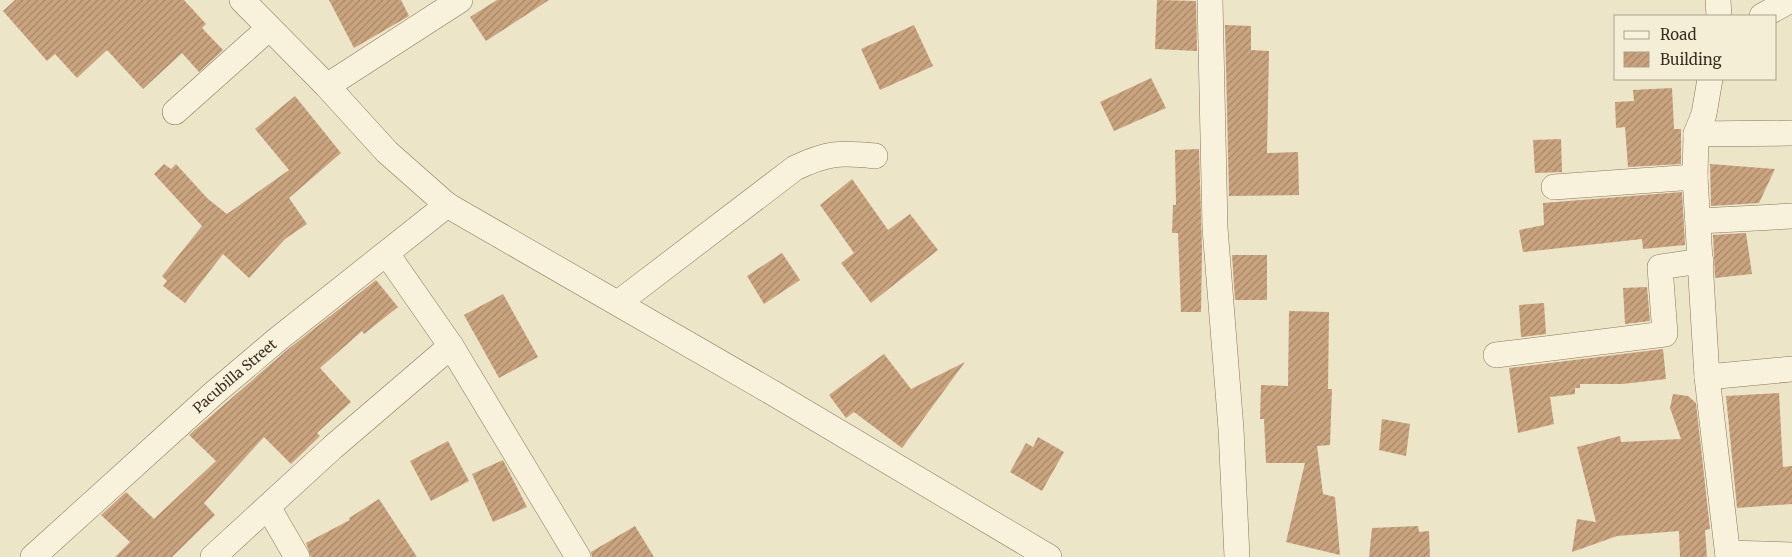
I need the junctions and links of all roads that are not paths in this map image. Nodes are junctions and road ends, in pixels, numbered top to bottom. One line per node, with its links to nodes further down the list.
1 (242, 0): 8 (street)
2 (460, 0): 10 (street)
3 (1210, 0): 35 (street)
4 (1718, 0): 6 (street)
5 (1791, 0): 7 (street)
6 (1719, 15)
7 (1764, 15)
8 (268, 29): 10 (street); 11 (street)
9 (1710, 80): 12 (street)
10 (327, 86): 17 (street)
11 (175, 112)
12 (1696, 134): 13 (street); 15 (street)
13 (1792, 134)
14 (875, 156): 22 (street)
15 (1695, 177): 16 (street); 19 (street)
16 (1554, 188)
17 (447, 205): 20 (street, Pacubilla Street); 22 (street)
18 (1792, 216): 19 (street)
19 (1699, 221): 21 (street)
20 (387, 254): 23 (street); 30 (street, Pacubilla Street)
21 (1701, 261): 24 (street); 26 (street)
22 (618, 303): 34 (street)
23 (451, 346): 27 (street); 33 (street)
24 (1496, 355)
25 (1792, 369): 26 (street)
26 (1707, 377): 28 (street)
27 (268, 507): 31 (street); 32 (street)
28 (1728, 555): 29 (street)
29 (1792, 556)
30 (33, 557)
31 (213, 557)
32 (297, 557)
33 (578, 557)
34 (1049, 557)
35 (1237, 557)

